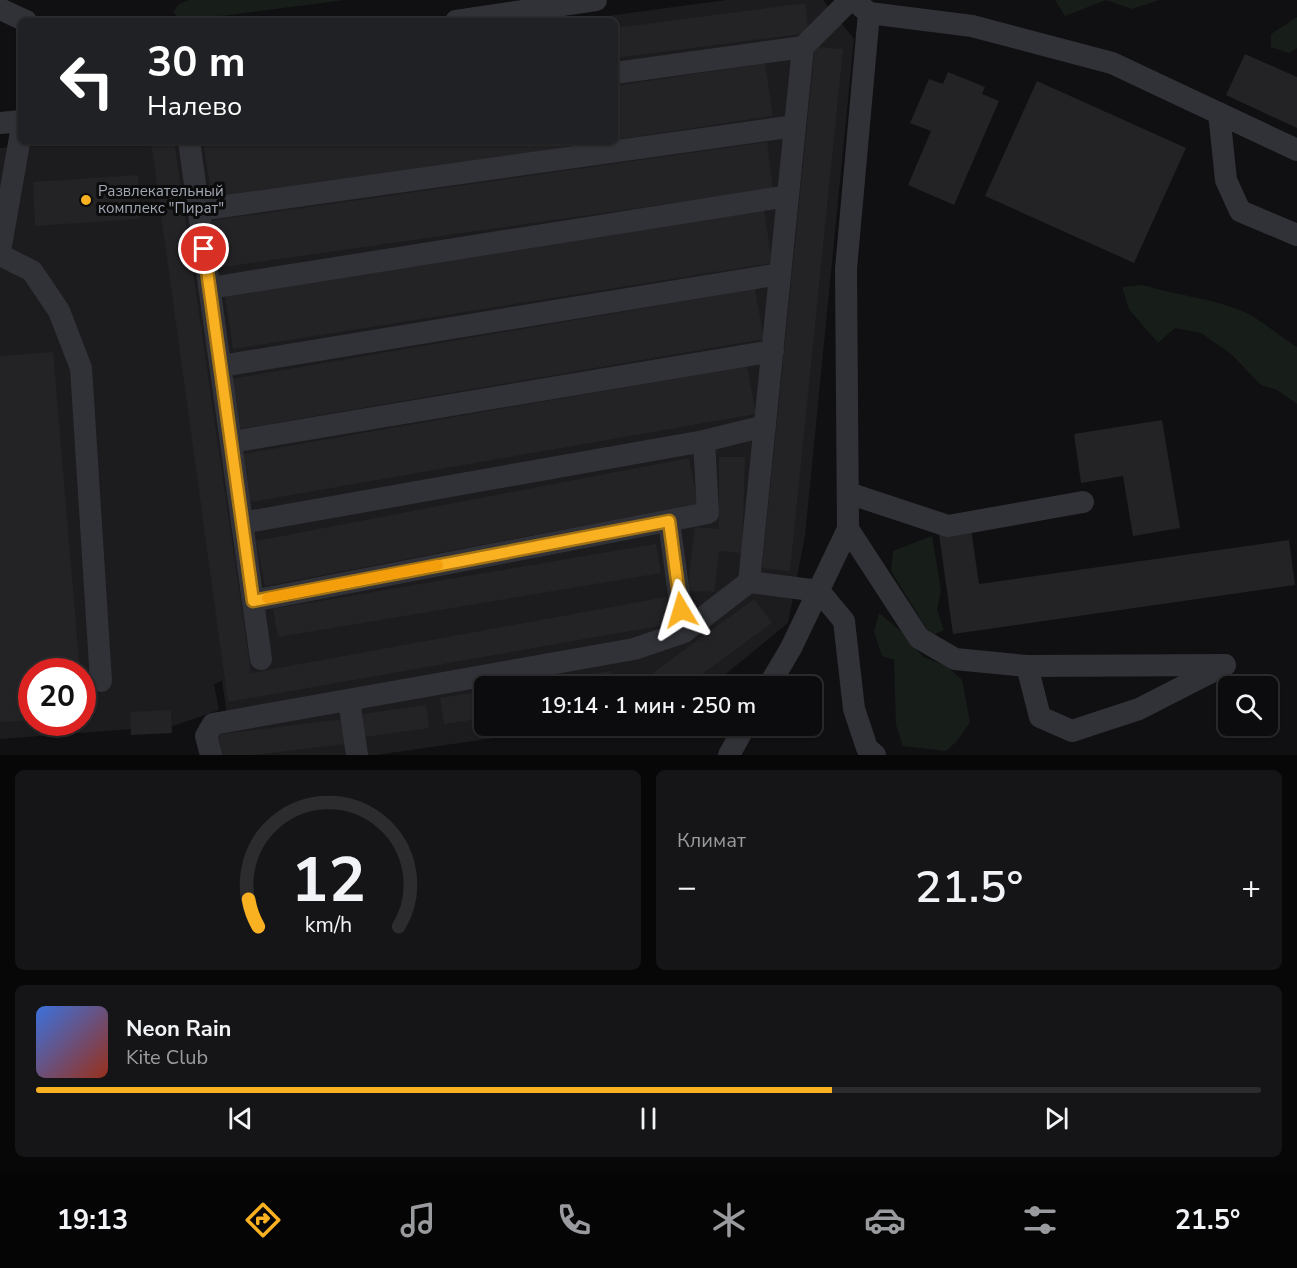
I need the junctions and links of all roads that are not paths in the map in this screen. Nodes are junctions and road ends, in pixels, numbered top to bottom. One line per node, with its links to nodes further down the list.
1 (596, 0): 5 (street)
2 (857, 4): 6 (street); 8 (street); 26 (street)
3 (0, 9): 4 (street)
4 (20, 18)
5 (476, 18)
6 (803, 47): 7 (street); 11 (street)
7 (618, 73)
8 (1219, 113): 14 (street); 17 (street)
9 (18, 121): 10 (street)
10 (0, 123)
11 (795, 126): 15 (street); 16 (street)
12 (19, 144): 18 (street)
13 (189, 144): 16 (street)
14 (1297, 150)
15 (788, 196): 19 (street); 20 (street)
16 (199, 210): 20 (street)
17 (1297, 235)
18 (0, 253): 38 (street)
19 (780, 274): 21 (street); 22 (street)
20 (210, 288): 22 (street)
21 (772, 351): 23 (street); 25 (street)
22 (221, 366): 25 (street)
23 (765, 426): 24 (street); 31 (street)
24 (704, 441): 28 (street); 29 (street)
25 (231, 442): 29 (street)
26 (848, 493): 27 (street); 30 (street)
27 (1083, 502)
28 (669, 521): 33 (street); 34 (street)
29 (242, 523): 33 (street)
30 (848, 529): 32 (street); 36 (street)
31 (749, 582): 32 (street); 34 (street)
32 (819, 591): 37 (street); 44 (street)
33 (253, 601): 35 (street)
34 (684, 632): 39 (street)
35 (261, 659)
36 (1027, 666): 36 (street)
37 (774, 676)
38 (101, 681)
39 (349, 700): 41 (street); 42 (street)
40 (740, 736): 43 (street)
41 (211, 755)
42 (357, 755)
43 (729, 755)
44 (875, 755)

